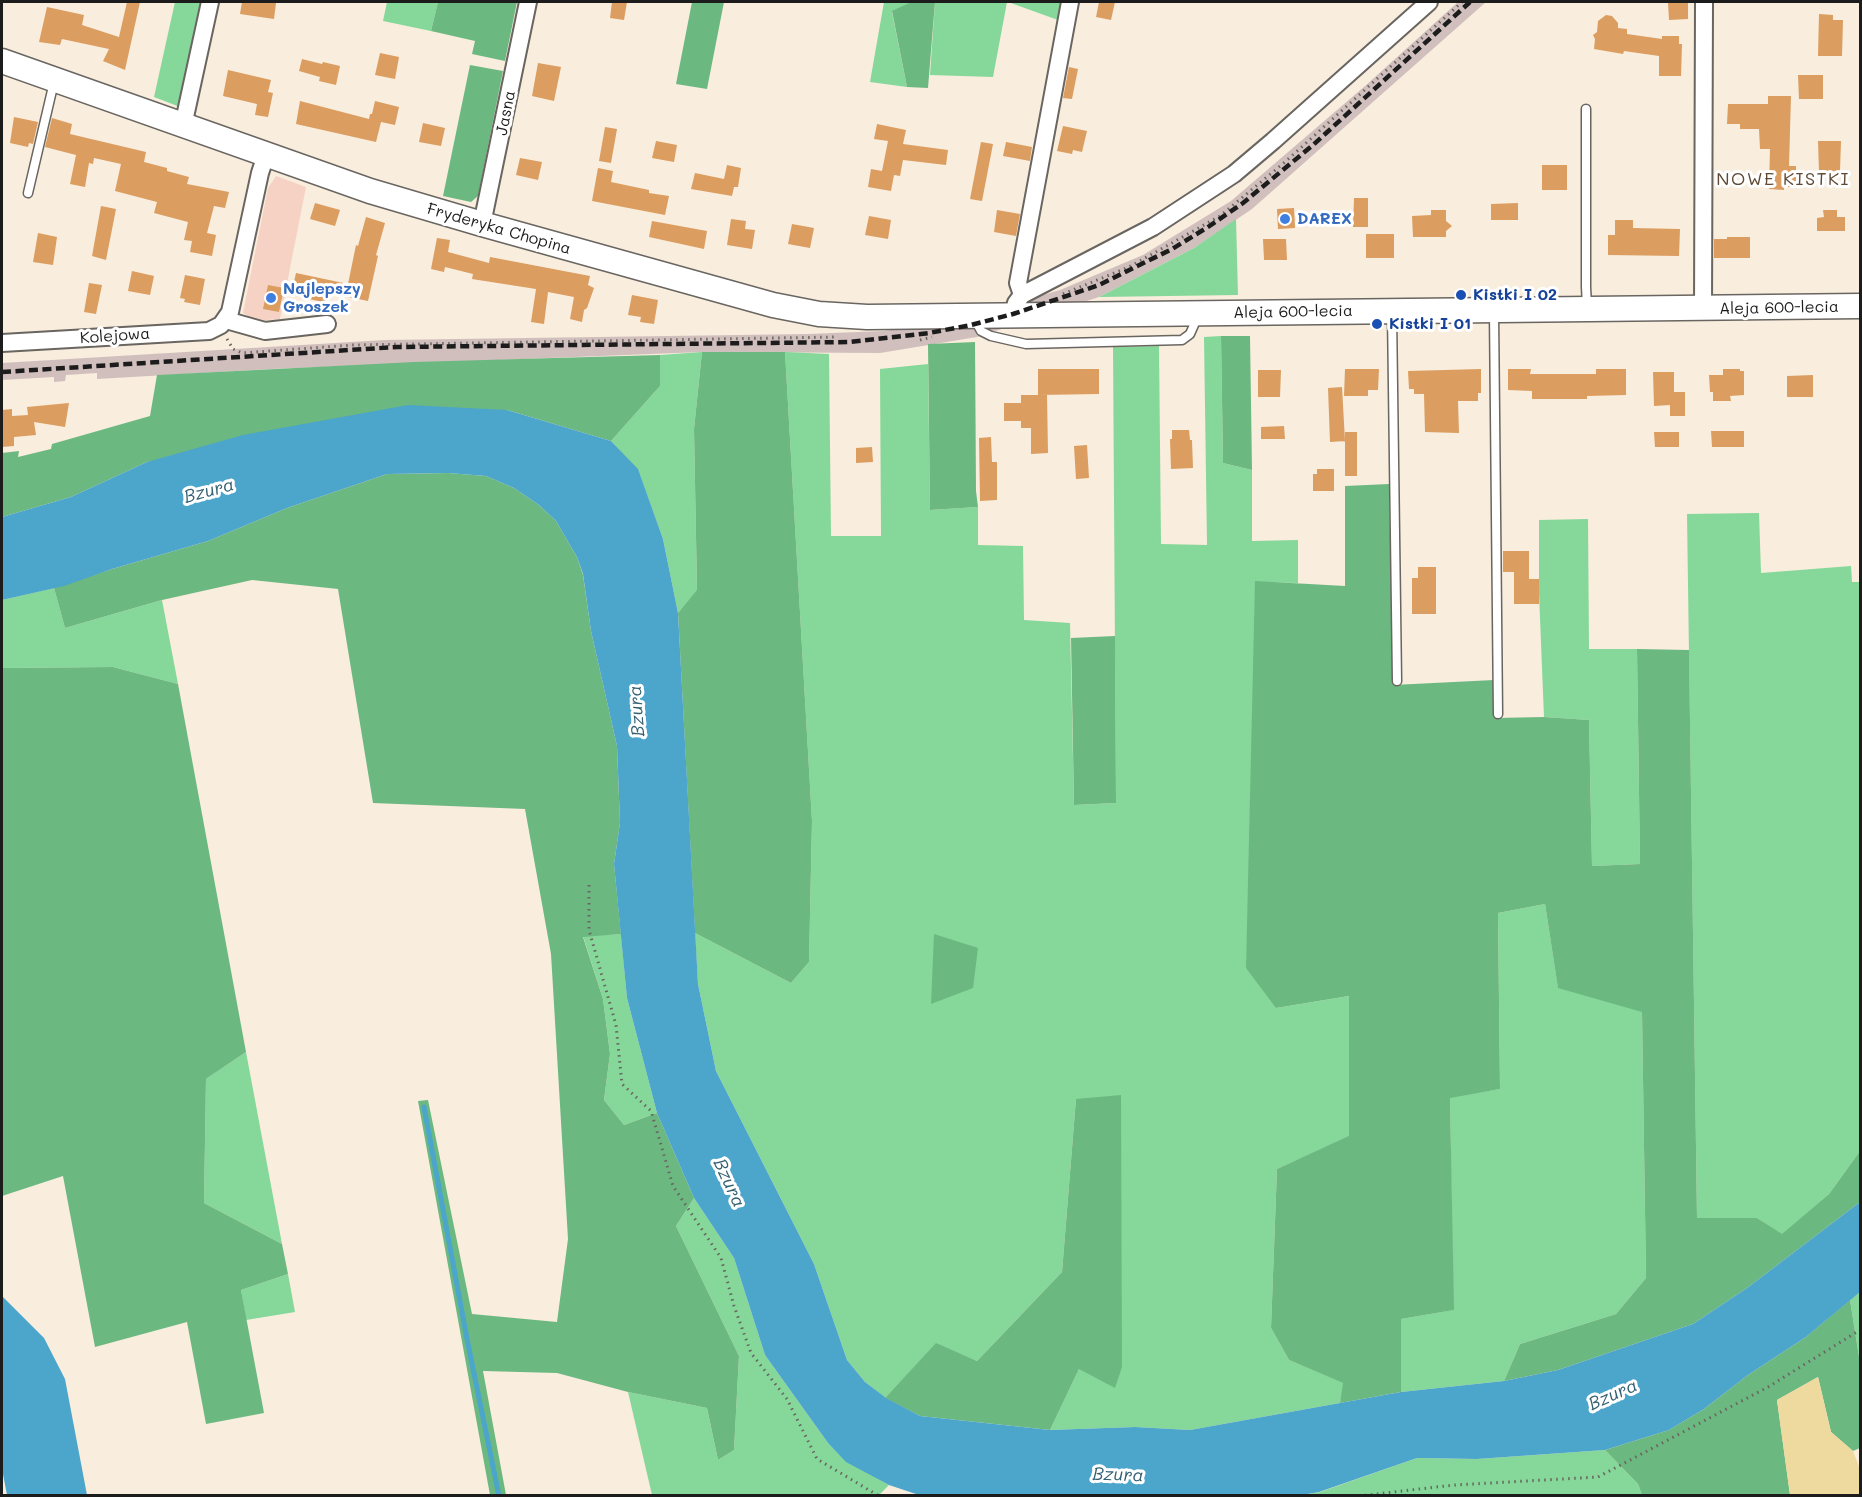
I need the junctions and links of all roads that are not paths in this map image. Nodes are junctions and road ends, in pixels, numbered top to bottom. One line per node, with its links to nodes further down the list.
1 (210, 2): 9 (street)
2 (528, 2): 12 (street, Jasna)
3 (1070, 2): 13 (street)
4 (1429, 2): 13 (street)
5 (1704, 2): 16 (street)
6 (2, 61): 7 (main road, Fryderyka Chopina)
7 (55, 80): 9 (main road, Fryderyka Chopina); 11 (lane)
8 (1587, 109): 15 (lane)
9 (183, 126): 10 (main road, Fryderyka Chopina)
10 (266, 155): 12 (main road, Fryderyka Chopina); 21 (street)
11 (28, 193)
12 (482, 224): 20 (main road, Fryderyka Chopina)
13 (1018, 304): 19 (main road, Aleja 600-lecia); 20 (main road, Fryderyka Chopina)
14 (1860, 306): 16 (main road, Aleja 600-lecia)
15 (1587, 309): 16 (main road, Aleja 600-lecia); 18 (main road, Aleja 600-lecia)
16 (1703, 309)
17 (1392, 310): 18 (main road, Aleja 600-lecia); 19 (main road, Aleja 600-lecia); 24 (lane)
18 (1495, 310): 25 (lane)
19 (1200, 312): 20 (lane)
20 (972, 315)
21 (223, 323): 22 (street, Kolejowa); 23 (street, Kolejowa)
22 (327, 324)
23 (2, 343)
24 (1397, 681)
25 (1498, 714)

